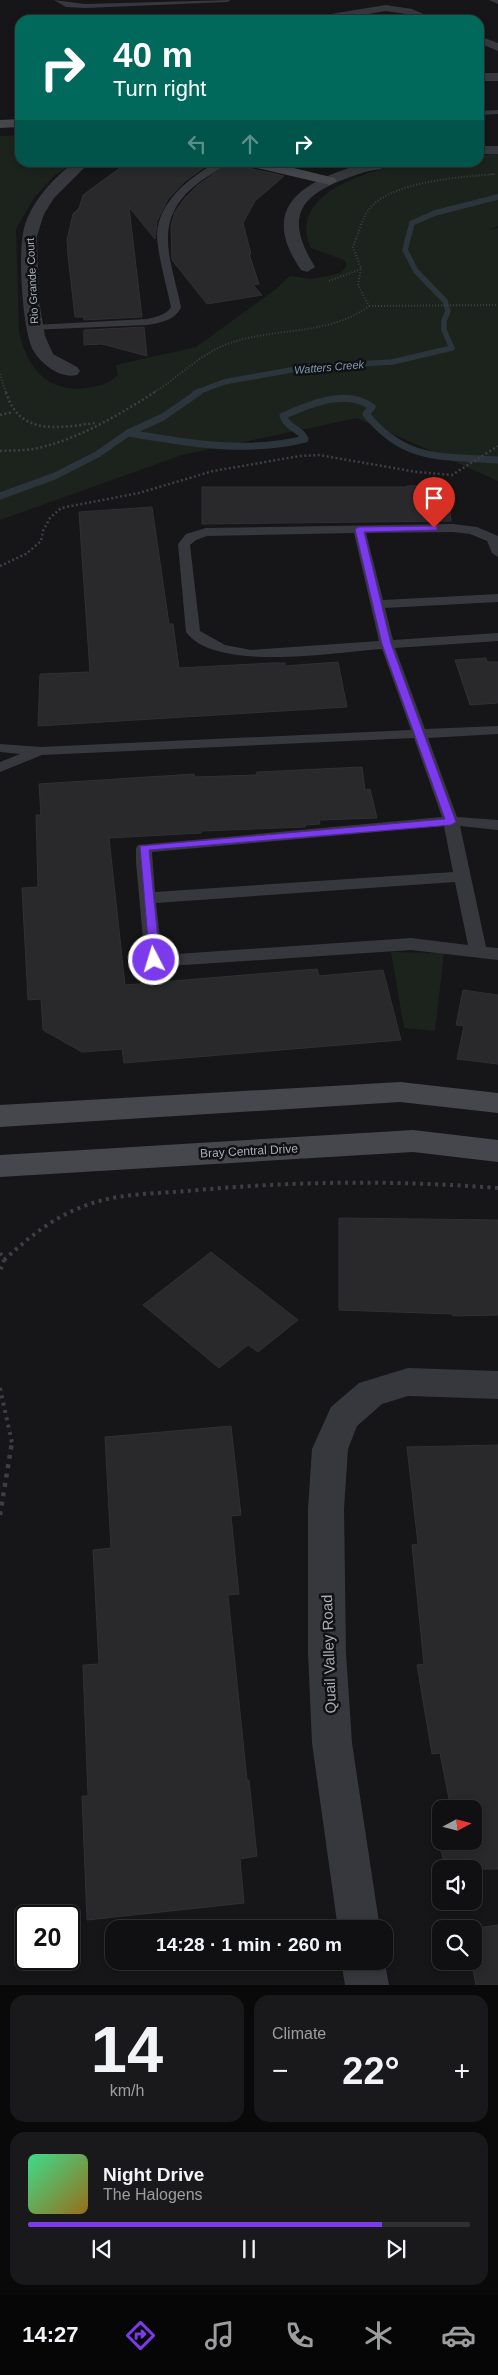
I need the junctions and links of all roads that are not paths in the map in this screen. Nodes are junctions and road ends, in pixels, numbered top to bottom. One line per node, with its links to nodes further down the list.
1 (58, 0): 2 (lane)
2 (227, 0)
3 (494, 0): 4 (lane)
4 (498, 2)
5 (345, 15): 6 (street)
6 (418, 15)
7 (484, 41): 8 (street)
8 (498, 47)
9 (498, 77): 10 (street)
10 (484, 78)
11 (498, 112): 12 (lane)
12 (484, 113)
13 (15, 123): 14 (street)
14 (0, 124)
15 (0, 132): 16 (street)
16 (15, 132)
17 (484, 150): 18 (street)
18 (498, 150)
19 (78, 167): 25 (street, Rio Grande Court)
20 (214, 167): 25 (lane)
21 (270, 167): 23 (street)
22 (372, 167): 23 (street)
23 (330, 181): 24 (street)
24 (307, 267)
25 (34, 328): 26 (street, Rio Grande Court)
26 (71, 371)
27 (359, 529): 28 (lane); 30 (lane); 32 (lane)
28 (498, 552)
29 (498, 598): 30 (lane)
30 (377, 604): 32 (lane)
31 (498, 637): 32 (lane)
32 (387, 644): 34 (lane)
33 (498, 730): 34 (lane)
34 (417, 734): 36 (lane); 38 (lane)
35 (0, 748): 36 (lane)
36 (41, 751): 37 (lane)
37 (0, 767)
38 (451, 822): 39 (lane); 40 (lane); 41 (lane)
39 (498, 825)
40 (462, 876): 41 (lane); 42 (lane)
41 (148, 898): 42 (lane)
42 (478, 950): 43 (lane)
43 (498, 954)
44 (498, 1103): 45 (street)
45 (0, 1116)
46 (498, 1151): 47 (street, Bray Central Drive)
47 (0, 1166)
48 (498, 1385): 49 (street, Quail Valley Road)
49 (358, 1920)
50 (364, 1970): 51 (street)
51 (367, 1985)

